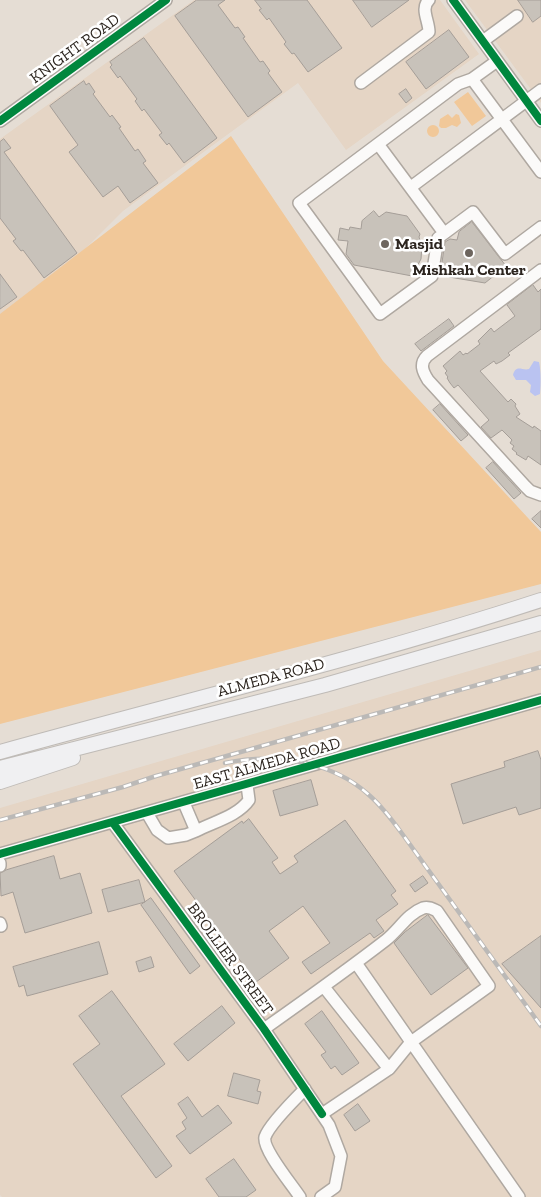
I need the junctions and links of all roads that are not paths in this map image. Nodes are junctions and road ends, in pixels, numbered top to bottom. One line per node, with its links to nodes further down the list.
1 (166, 0): 12 (street, KNIGHT ROAD)
2 (429, 0): 8 (street)
3 (453, 0): 5 (street)
4 (517, 16): 5 (street)
5 (483, 41): 6 (street)
6 (497, 61): 7 (street); 10 (street)
7 (472, 79): 11 (street); 14 (street)
8 (361, 83)
9 (541, 90): 10 (street)
10 (526, 101): 11 (street); 13 (street)
11 (502, 119): 15 (street); 16 (street)
12 (0, 121)
13 (541, 121)
14 (378, 144): 16 (street); 18 (street)
15 (541, 172)
16 (411, 188): 18 (street)
17 (541, 227): 18 (street)
18 (444, 233)
19 (541, 270): 20 (street)
20 (541, 494)
21 (541, 600): 24 (main road, ALMEDA ROAD)
22 (541, 623): 25 (main road, ALMEDA ROAD)
23 (541, 700): 30 (street, EAST ALMEDA ROAD)
24 (91, 727): 26 (main road); 27 (main road, ALMEDA ROAD)
25 (132, 734): 28 (main road, ALMEDA ROAD); 29 (main road)
26 (0, 742)
27 (0, 752)
28 (0, 768)
29 (0, 782)
30 (247, 785): 31 (street, EAST ALMEDA ROAD); 34 (street)
31 (184, 802): 32 (street, EAST ALMEDA ROAD); 34 (street)
32 (147, 813): 33 (street, EAST ALMEDA ROAD); 34 (street)
33 (113, 823): 35 (street, EAST ALMEDA ROAD); 38 (street, BROLLIER STREET)
34 (196, 831)
35 (0, 854)
36 (356, 963): 37 (street); 39 (street); 39 (street)
37 (324, 987): 38 (street); 40 (street)
38 (264, 1029): 41 (street, BROLLIER STREET)
39 (411, 1042): 40 (street); 45 (street)
40 (389, 1069): 42 (street)
41 (305, 1089): 42 (street, BROLLIER STREET); 43 (street)
42 (322, 1114): 44 (street, BROLLIER STREET)
43 (300, 1197)
44 (321, 1197)
45 (520, 1197)

